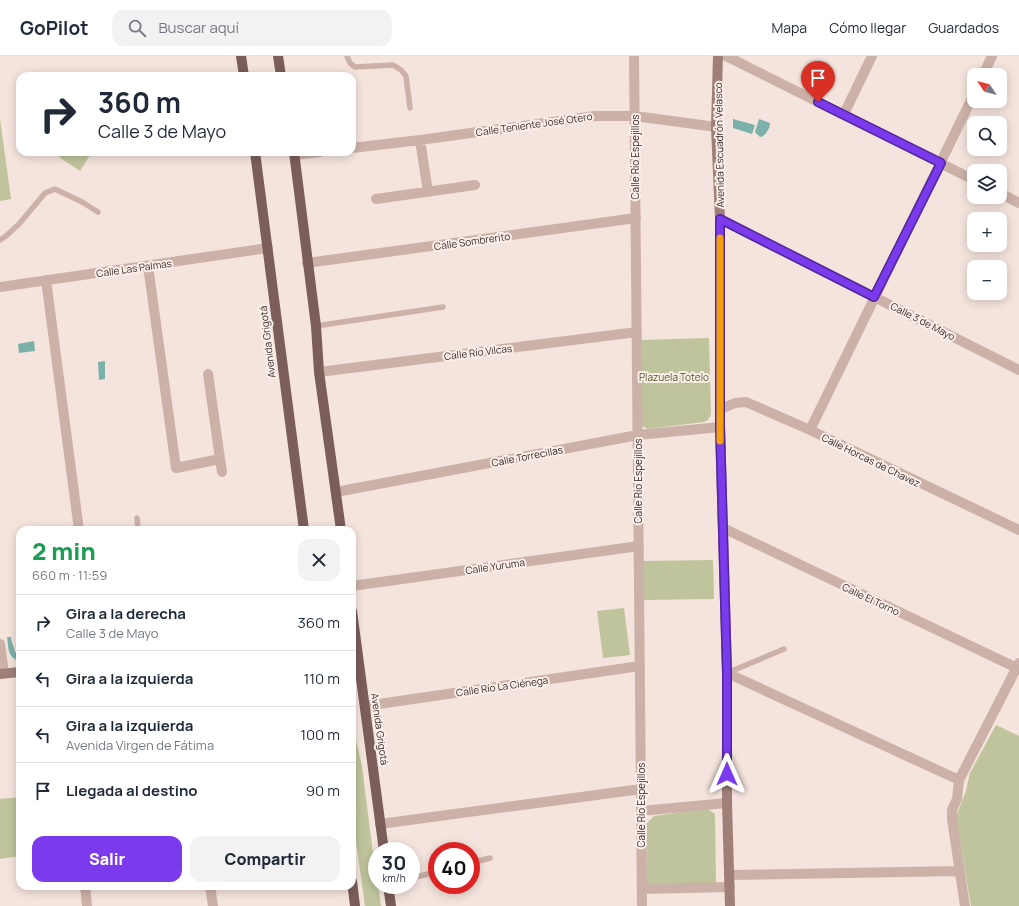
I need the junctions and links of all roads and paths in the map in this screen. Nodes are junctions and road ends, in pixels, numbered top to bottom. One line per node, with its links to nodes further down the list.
1 (241, 56): 10 (main road)
2 (278, 56): 11 (main road)
3 (347, 56): 12 (lane)
4 (634, 56): 15 (street, Calle Río Espejillos)
5 (718, 56): 16 (street, Avenida Escuadrón Velasco)
6 (726, 56): 14 (street)
7 (872, 56): 14 (street)
8 (992, 56): 9 (street)
9 (986, 68)
10 (243, 72)
11 (280, 72)
12 (410, 108)
13 (967, 108): 21 (street)
14 (844, 114): 21 (street)
15 (635, 116): 16 (street, Calle Teniente José Otero); 17 (street, Calle Teniente José Otero); 29 (street, Calle Río Espejillos)
16 (716, 127): 30 (street, Avenida Escuadrón Velasco)
17 (420, 140): 18 (street, Calle Teniente José Otero); 24 (street)
18 (356, 148)
19 (256, 156): 32 (main road, Avenida Grigotá)
20 (294, 156): 33 (main road)
21 (941, 163): 22 (street); 37 (street)
22 (967, 176)
23 (475, 185): 24 (street)
24 (428, 192): 26 (street)
25 (1007, 197): 27 (street)
26 (376, 199)
27 (1019, 203)
28 (98, 212): 31 (lane)
29 (636, 218): 33 (street, Calle Sombrerito); 40 (street, Calle Río Espejillos)
30 (720, 219): 37 (street, Calle 3 de Mayo); 44 (street, Avenida Escuadrón Velasco)
31 (0, 240)
32 (268, 248): 34 (street, Calle Las Palmas); 54 (main road, Avenida Grigotá)
33 (308, 263): 39 (main road)
34 (148, 266): 35 (street, Calle Las Palmas); 48 (street)
35 (46, 280): 36 (street, Calle Las Palmas); 52 (street)
36 (0, 287)
37 (874, 297): 41 (street, Calle 3 de Mayo); 46 (street)
38 (443, 307): 39 (lane)
39 (316, 326): 42 (main road)
40 (637, 332): 42 (street, Calle Río Vilcas); 47 (street, Calle Río Espejillos)
41 (1019, 370)
42 (319, 372): 50 (main road)
43 (208, 374): 48 (street)
44 (721, 409): 45 (street, Avenida Escuadrón Velasco); 46 (street, Calle Horcas de Chavez)
45 (720, 426): 47 (street, Calle Torrecillas); 56 (street, Avenida Escuadrón Velasco)
46 (810, 430): 57 (street, Calle Horcas de Chavez)
47 (638, 435): 50 (street, Calle Torrecillas); 58 (street, Calle Río Espejillos)
48 (220, 459): 49 (street)
49 (222, 472)
50 (336, 492): 55 (main road)
51 (137, 518): 53 (lane)
52 (78, 526)
53 (138, 526)
54 (303, 526)
55 (340, 526)
56 (723, 528): 66 (street, Calle El Torno); 68 (street, Avenida Escuadrón Velasco)
57 (1019, 530)
58 (639, 546): 59 (street, Calle Yuruma); 65 (street, Calle Río Espejillos)
59 (356, 585)
60 (356, 640): 64 (main road, Avenida Grigotá)
61 (0, 644): 69 (street)
62 (784, 649): 68 (lane)
63 (356, 652): 64 (main road)
64 (358, 655): 70 (main road, Avenida Grigotá)
65 (640, 666): 70 (street, Calle Río La Ciénega); 72 (street, Calle Río Espejillos)
66 (1018, 667): 71 (street)
67 (16, 672): 69 (street)
68 (727, 673): 71 (street); 73 (street, Avenida Escuadrón Velasco)
69 (2, 674)
70 (365, 706): 75 (main road, Avenida Grigotá)
71 (959, 780): 79 (street)
72 (641, 789): 74 (street, Calle Río Espejillos); 75 (street)
73 (727, 803): 74 (street); 80 (street, Avenida Escuadrón Velasco)
74 (641, 811): 82 (street, Calle Río Espejillos)
75 (380, 824): 76 (main road, Avenida Grigotá)
76 (383, 842)
77 (490, 858): 78 (lane)
78 (480, 861)
79 (959, 871): 80 (street); 93 (street)
80 (729, 876): 81 (street, Avenida Escuadrón Velasco)
81 (730, 887): 82 (street); 92 (street, Avenida Escuadrón Velasco)
82 (642, 889): 91 (street, Calle Río Espejillos)
83 (85, 890): 87 (street)
84 (211, 890): 88 (street)
85 (353, 890): 89 (main road)
86 (389, 894): 90 (main road)
87 (87, 906)
88 (213, 906)
89 (356, 906)
90 (391, 906)
91 (642, 906)
92 (730, 906)
93 (965, 906)

